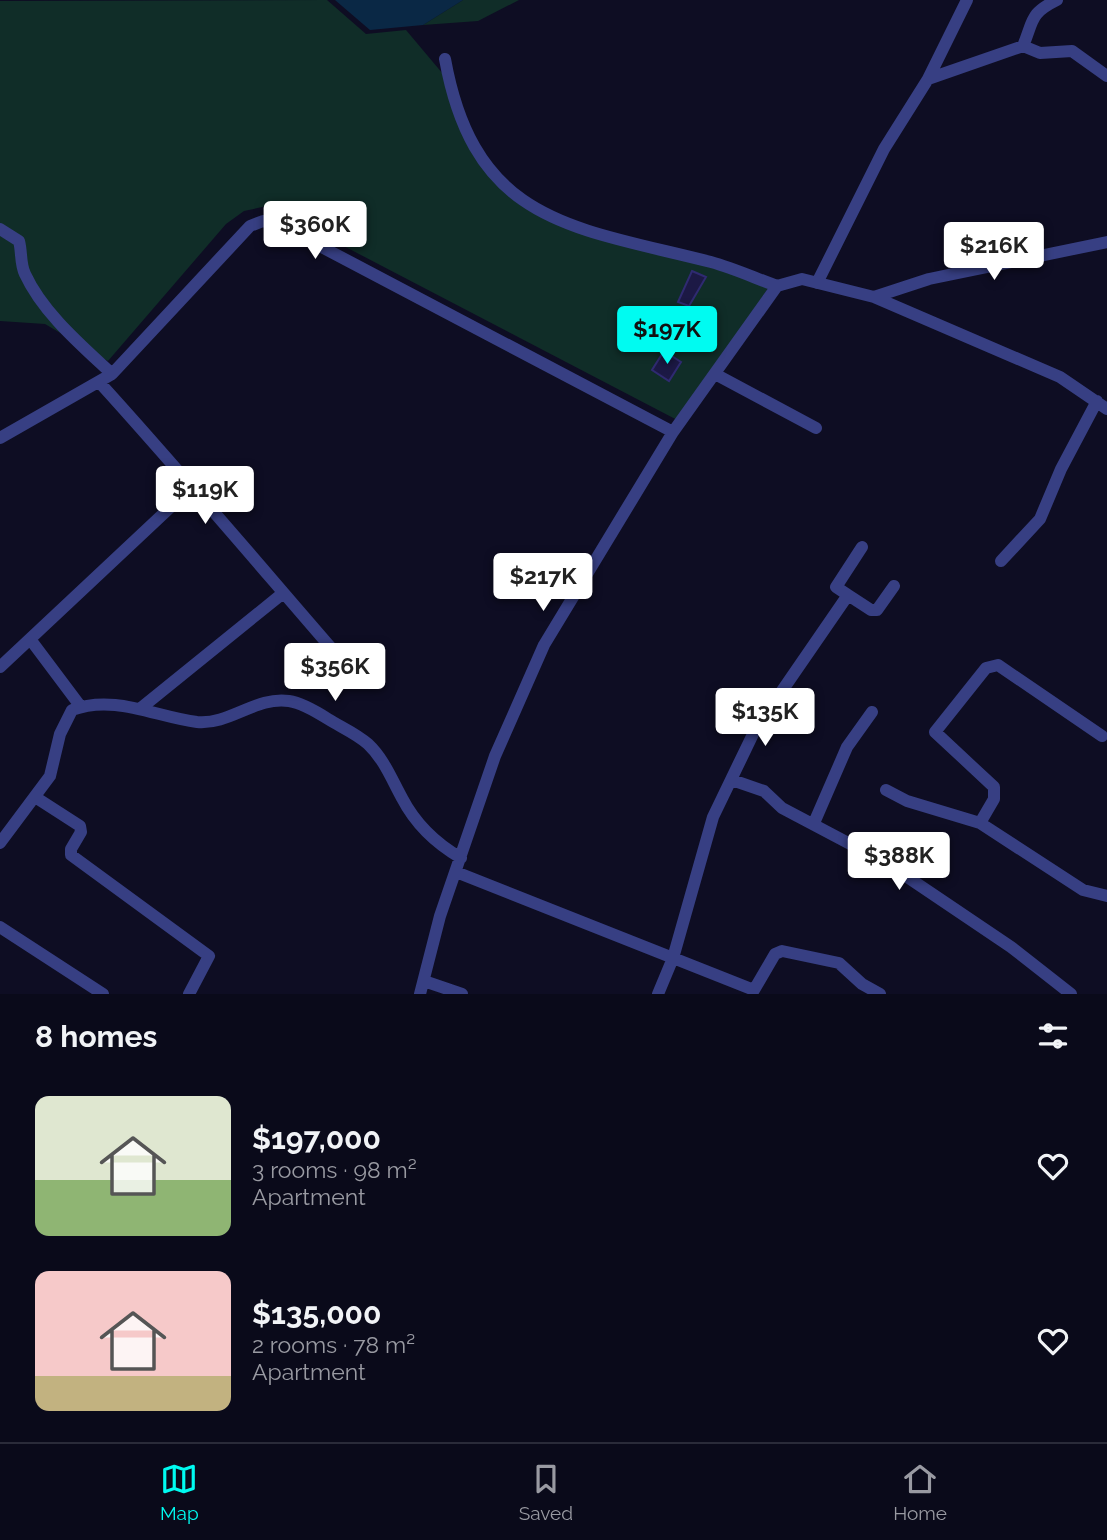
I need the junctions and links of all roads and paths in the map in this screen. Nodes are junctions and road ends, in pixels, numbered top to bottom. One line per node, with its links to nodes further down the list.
1 (967, 0): 6 (street)
2 (1057, 0): 3 (street)
3 (1023, 46): 5 (street); 6 (street)
4 (445, 59): 10 (street)
5 (1107, 76)
6 (928, 79): 9 (street)
7 (0, 229): 12 (street)
8 (1107, 242): 11 (street)
9 (817, 283): 10 (street); 11 (street)
10 (776, 286): 13 (street)
11 (874, 297): 15 (street)
12 (112, 374): 14 (street); 17 (street)
13 (715, 374): 16 (street); 17 (street)
14 (100, 383): 18 (street); 19 (street)
15 (1102, 405): 21 (street)
16 (816, 428)
17 (673, 432): 38 (street)
18 (0, 438)
19 (193, 486): 23 (street); 25 (street)
20 (862, 547): 24 (street)
21 (1001, 561)
22 (894, 586): 24 (street)
23 (282, 594): 26 (street); 29 (street)
24 (848, 595): 32 (street)
25 (30, 639): 27 (street); 28 (street)
26 (332, 649)
27 (0, 667)
28 (80, 707): 29 (street); 34 (street)
29 (141, 708): 38 (street)
30 (872, 712): 35 (street)
31 (1102, 736): 36 (street)
32 (732, 780): 35 (street); 42 (street)
33 (886, 790): 36 (street)
34 (35, 797): 37 (street); 46 (street)
35 (814, 823): 50 (street)
36 (980, 823): 40 (street)
37 (0, 843)
38 (461, 858): 39 (street)
39 (456, 872): 42 (street); 43 (street)
40 (1107, 897)
41 (0, 927): 45 (street)
42 (673, 958): 44 (street); 48 (street)
43 (422, 988): 47 (street)
44 (754, 992): 49 (street)
45 (103, 994)
46 (189, 994)
47 (461, 994)
48 (658, 994)
49 (880, 994)
50 (1071, 994)

